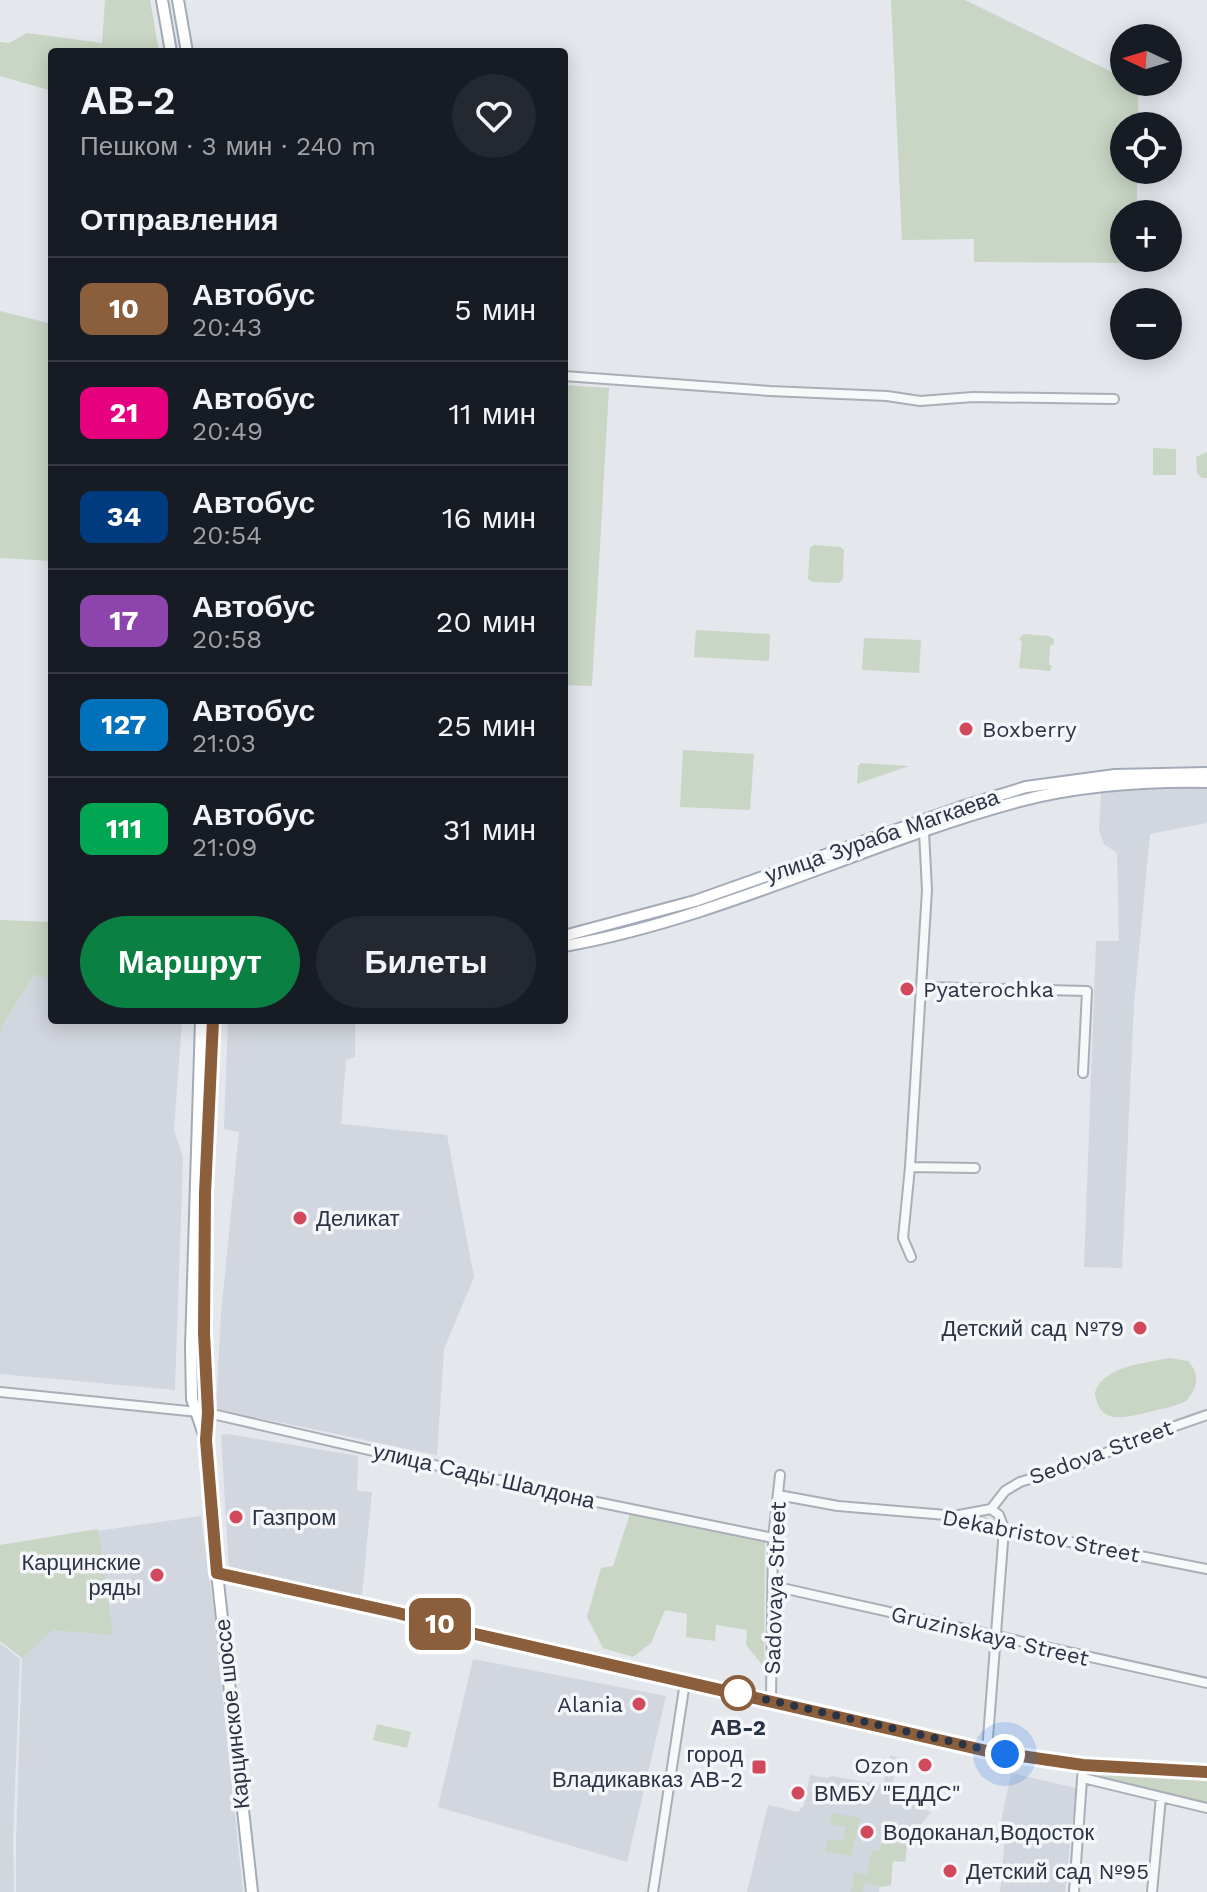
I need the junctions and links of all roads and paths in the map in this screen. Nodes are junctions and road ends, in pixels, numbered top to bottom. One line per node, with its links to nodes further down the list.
1 (162, 0): 3 (main road)
2 (178, 0): 4 (main road)
3 (170, 48)
4 (186, 48)
5 (568, 376): 6 (street)
6 (1114, 399)
7 (1207, 773): 10 (main road, улица Зураба Магкаева)
8 (1207, 782): 9 (main road, улица Зураба Магкаева)
9 (924, 832): 10 (main road, улица Зураба Магкаева); 13 (street)
10 (697, 907): 11 (main road, улица Зураба Магкаева); 12 (main road, улица Зураба Магкаева)
11 (568, 935)
12 (568, 945)
13 (923, 987): 16 (street); 17 (street)
14 (201, 1024): 21 (main road, Карцинское шоссе)
15 (213, 1024): 22 (main road, Карцинское шоссе)
16 (1083, 1073)
17 (910, 1167): 18 (street); 19 (street)
18 (975, 1168)
19 (911, 1257)
20 (0, 1392): 21 (street, улица Сады Шалдона)
21 (194, 1411): 22 (street, улица Сады Шалдона); 24 (main road, Карцинское шоссе)
22 (208, 1413): 24 (main road, Карцинское шоссе); 30 (street, улица Сады Шалдона)
23 (1207, 1415): 27 (street, Sedova Street)
24 (206, 1440): 32 (main road, Карцинское шоссе)
25 (780, 1475): 26 (street, Sadovaya Street)
26 (778, 1495): 28 (street, Dekabristov Street); 30 (street, Sadovaya Street)
27 (991, 1509): 28 (street); 29 (street)
28 (958, 1516): 29 (street, Dekabristov Street)
29 (1004, 1529): 31 (street, Dekabristov Street); 34 (street)
30 (773, 1538): 33 (street, Sadovaya Street)
31 (1207, 1569)
32 (217, 1573): 35 (street); 44 (main road, Карцинское шоссе)
33 (773, 1586): 34 (street, Gruzinskaya Street); 37 (street, Sadovaya Street)
34 (995, 1638): 36 (street, Gruzinskaya Street); 38 (street)
35 (685, 1682): 37 (street); 45 (street)
36 (1207, 1683)
37 (771, 1701): 38 (street)
38 (987, 1751): 39 (street)
39 (1083, 1765): 40 (street); 41 (street)
40 (1207, 1772)
41 (1083, 1778): 42 (street); 46 (street)
42 (1161, 1797): 43 (street); 47 (street)
43 (1207, 1808)
44 (252, 1892)
45 (653, 1892)
46 (1074, 1892)
47 (1152, 1892)

